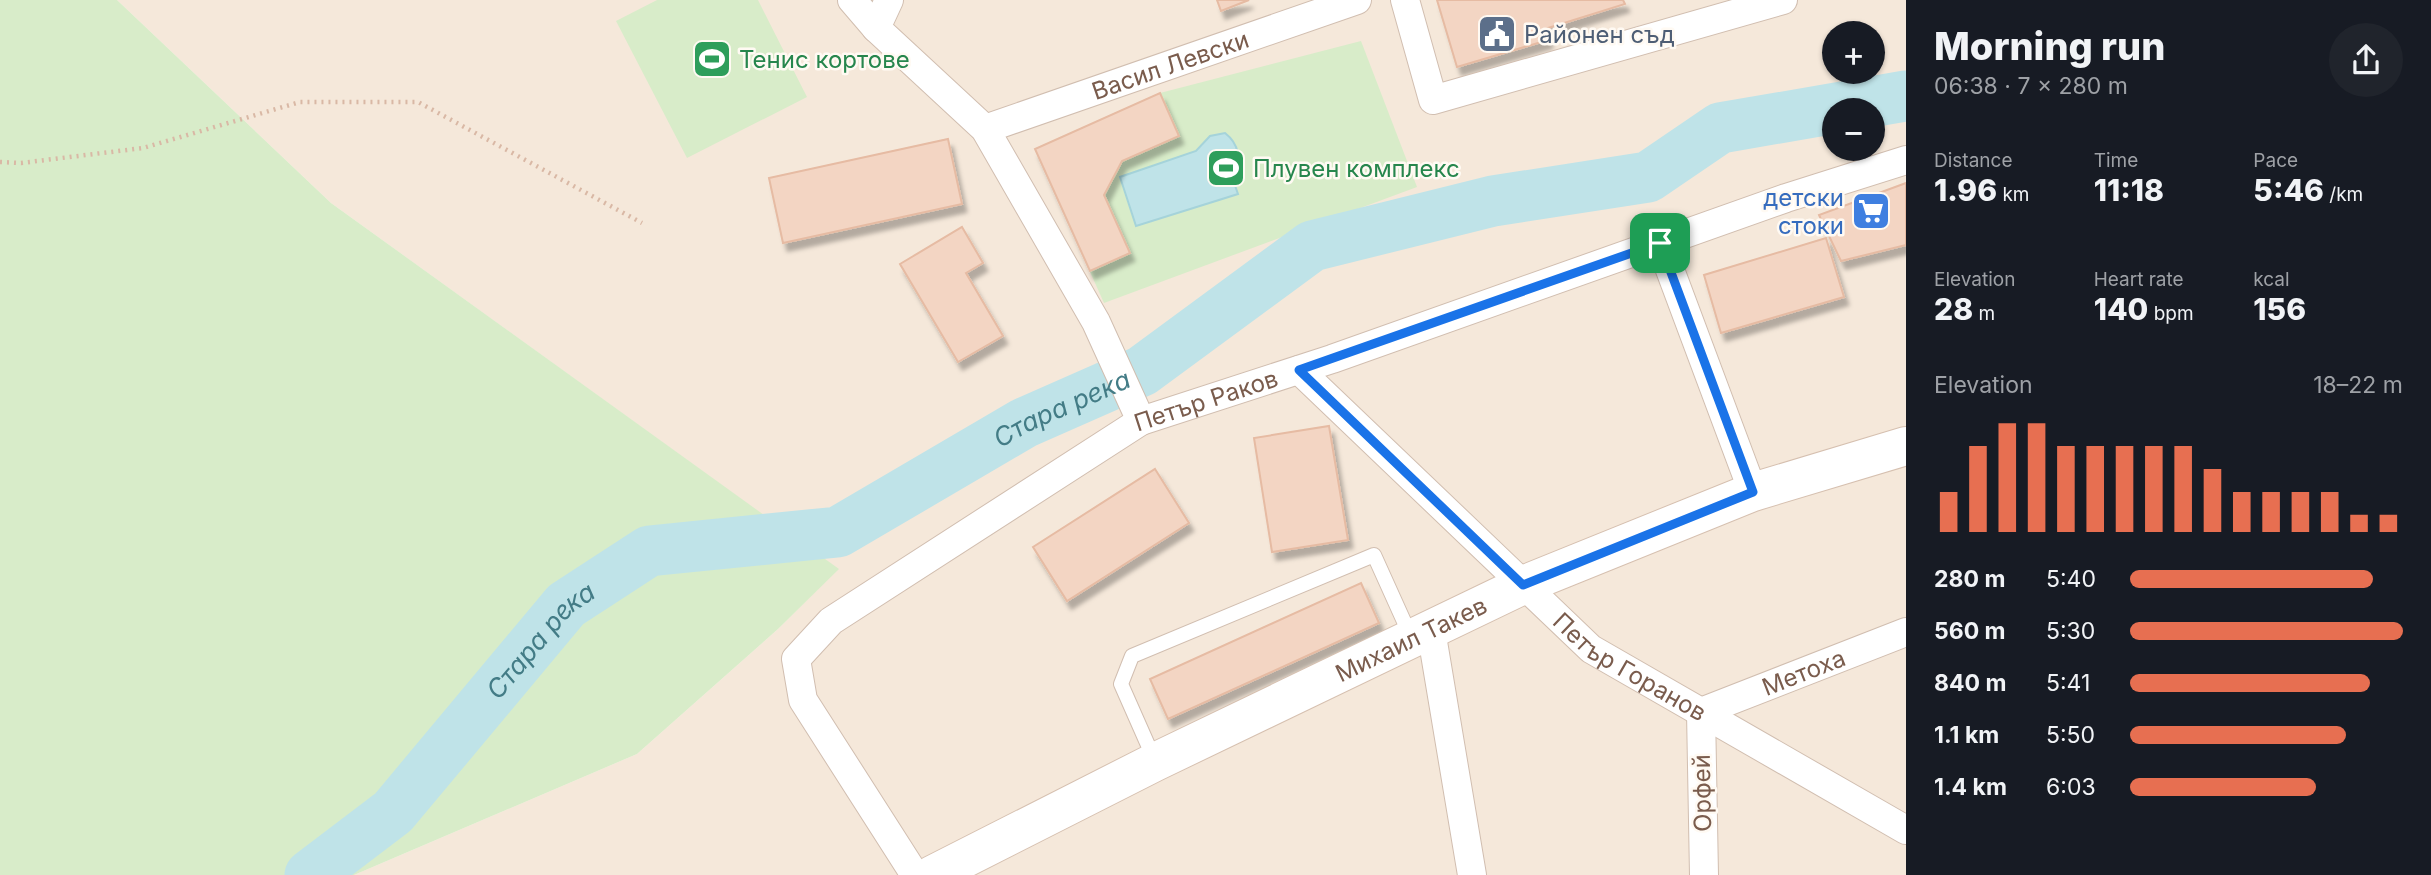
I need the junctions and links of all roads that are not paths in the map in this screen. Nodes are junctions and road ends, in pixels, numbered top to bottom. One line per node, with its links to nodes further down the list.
1 (852, 0): 6 (street)
2 (889, 0): 6 (street)
3 (1357, 0): 7 (street, Васил Левски)
4 (1405, 0): 5 (street)
5 (1783, 0)
6 (876, 28): 7 (street)
7 (985, 130): 11 (street)
8 (1906, 160): 9 (street, Петър Раков)
9 (1660, 243): 10 (street, Петър Раков); 13 (street)
10 (1299, 370): 11 (street, Петър Раков); 14 (street, Петър Горанов)
11 (1141, 421): 20 (street, Петър Раков)
12 (1906, 446): 13 (main road, Михаил Такев)
13 (1753, 492): 14 (main road, Михаил Такев)
14 (1523, 585): 16 (main road, Михаил Такев); 17 (street, Петър Горанов)
15 (1906, 632): 17 (street, Метоха)
16 (1421, 634): 18 (main road, Михаил Такев); 18 (lane); 22 (street)
17 (1701, 712): 19 (street, Петър Горанов); 23 (street, Орфей)
18 (1155, 762): 21 (main road, Михаил Такев)
19 (1906, 830)
20 (915, 875)
21 (932, 875)
22 (1472, 875)
23 (1704, 875)

